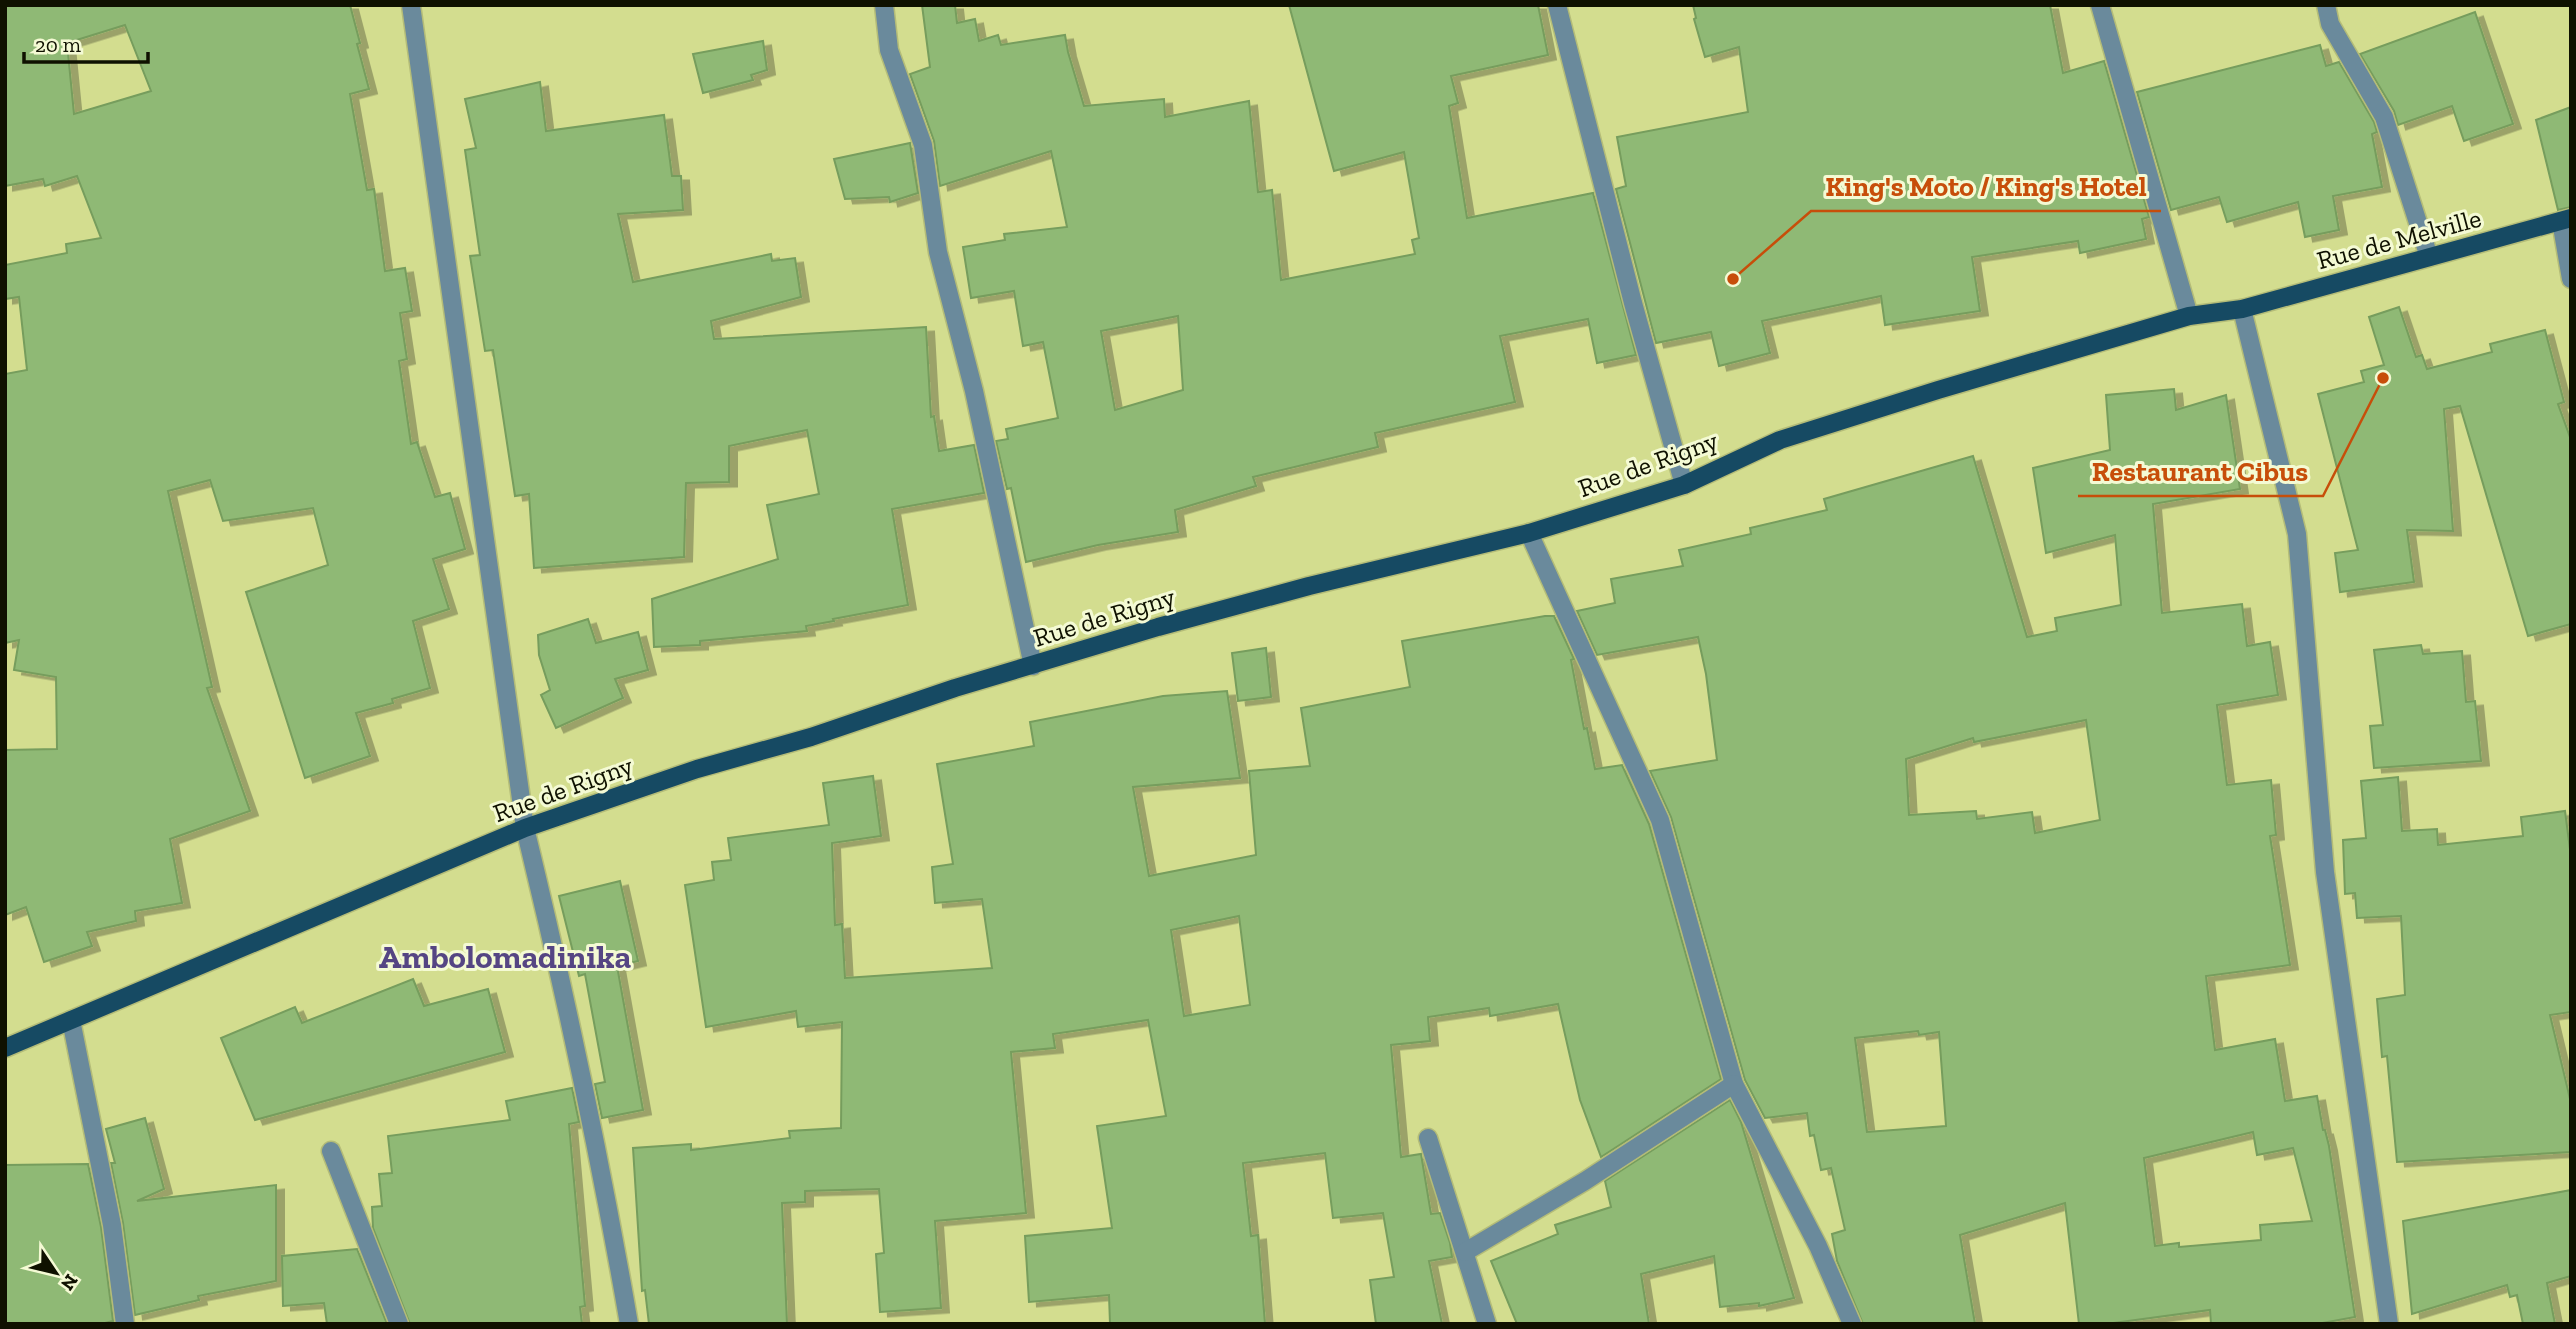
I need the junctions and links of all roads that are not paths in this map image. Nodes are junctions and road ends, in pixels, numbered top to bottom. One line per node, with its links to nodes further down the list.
1 (411, 5): 14 (street)
2 (884, 5): 13 (street)
3 (1557, 5): 11 (street)
4 (2100, 5): 10 (street)
5 (2326, 5): 7 (street)
6 (2566, 220): 7 (main road, Rue de Melville); 8 (street)
7 (2430, 257): 9 (main road, Rue de Melville)
8 (2571, 279)
9 (2242, 309): 10 (main road, Rue de Rigny); 26 (street)
10 (2189, 316): 11 (main road, Rue de Rigny)
11 (1684, 485): 12 (main road, Rue de Rigny)
12 (1529, 533): 13 (main road, Rue de Rigny); 17 (street)
13 (1033, 666): 14 (main road, Rue de Rigny)
14 (525, 828): 15 (main road, Rue de Rigny); 23 (street)
15 (71, 1020): 16 (main road, Rue de Rigny); 21 (street)
16 (5, 1048)
17 (1734, 1084): 20 (street); 25 (street)
18 (1428, 1138): 20 (street)
19 (331, 1151): 22 (street)
20 (1465, 1252): 24 (street)
21 (125, 1324)
22 (399, 1324)
23 (629, 1324)
24 (1487, 1324)
25 (1852, 1324)
26 (2389, 1324)

